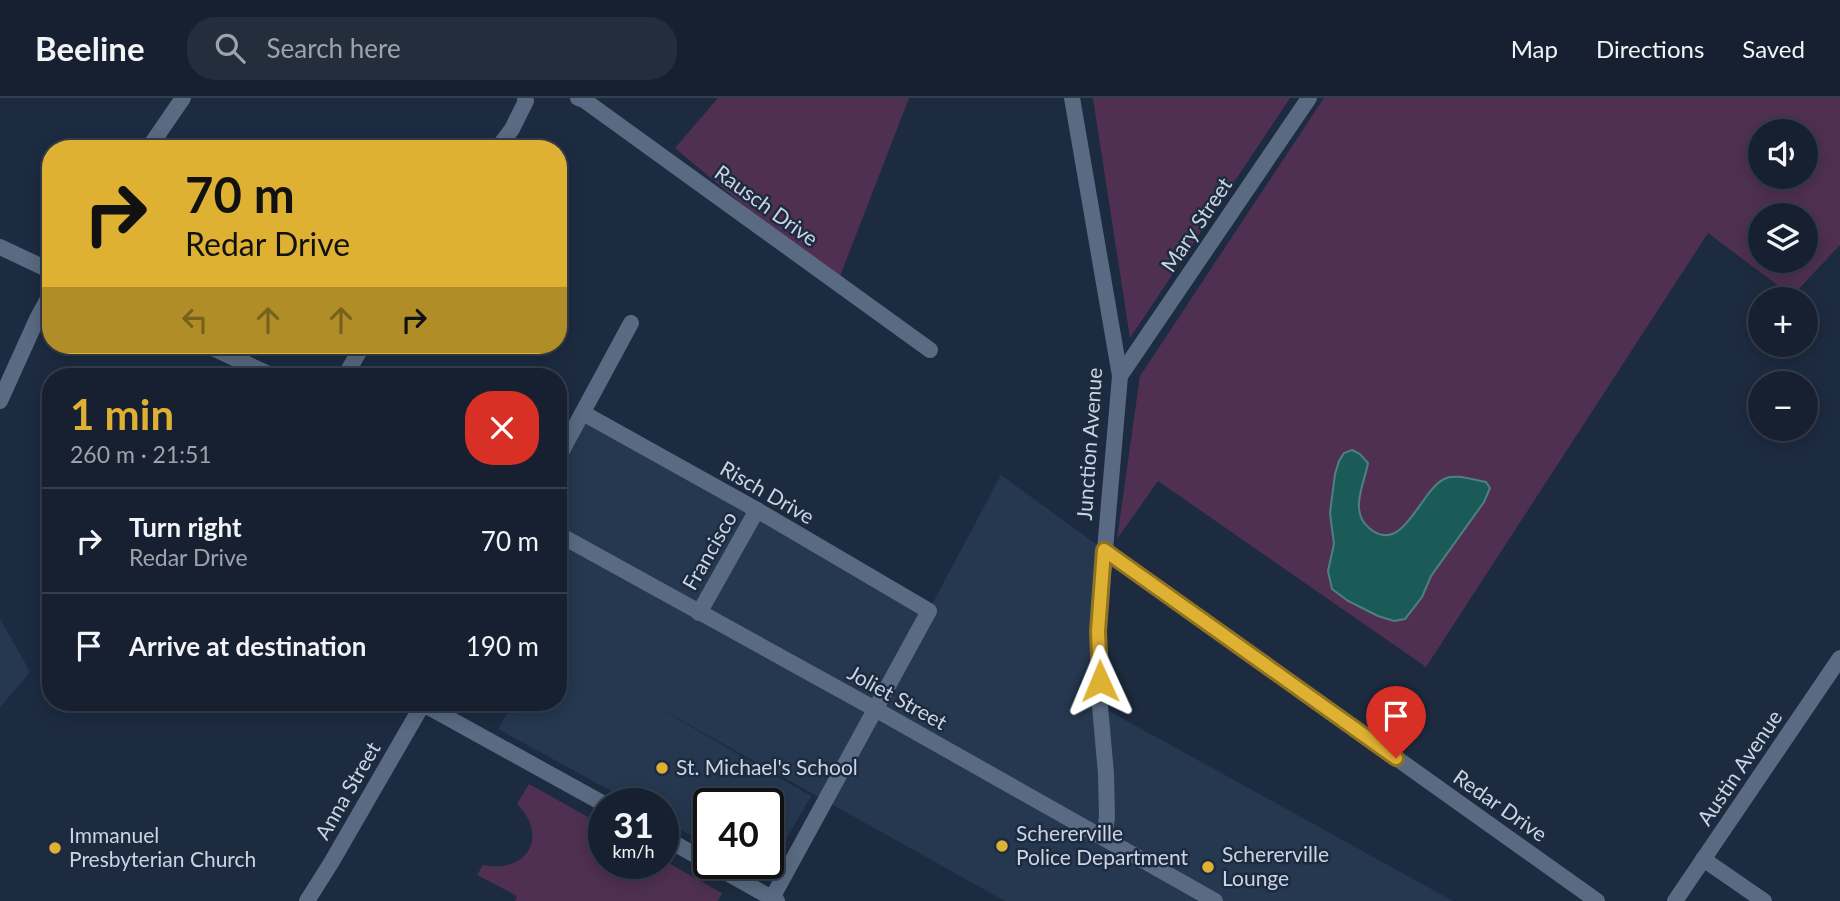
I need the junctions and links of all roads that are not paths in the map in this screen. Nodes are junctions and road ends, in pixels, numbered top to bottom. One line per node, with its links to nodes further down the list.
1 (183, 98): 6 (street)
2 (578, 98): 12 (street, Rausch Drive)
3 (1072, 98): 15 (street, Junction Avenue)
4 (1309, 98): 15 (street, Mary Street)
5 (529, 99): 7 (street)
6 (154, 140)
7 (504, 140)
8 (0, 247): 9 (street)
9 (42, 267)
10 (42, 310): 16 (street)
11 (631, 323): 17 (street)
12 (930, 350)
13 (225, 354): 14 (street)
14 (256, 368)
15 (1119, 376): 21 (street, Junction Avenue)
16 (0, 401)
17 (583, 413): 18 (street); 19 (street, Risch Drive)
18 (567, 442)
19 (757, 510): 22 (street, Francisco); 24 (street, Risch Drive)
20 (567, 539): 22 (street, Joliet Street)
21 (1104, 550): 28 (street, Junction Avenue); 34 (street, Redar Drive)
22 (699, 613): 24 (street, Joliet Street)
23 (1840, 658): 30 (street, Austin Avenue)
24 (875, 709): 28 (street, Joliet Street); 31 (street)
25 (419, 711): 32 (street, Anna Street)
26 (438, 711): 27 (street)
27 (588, 795)
28 (1104, 838): 33 (street, Joliet Street)
29 (679, 846): 31 (street)
30 (1703, 859): 35 (street, Austin Avenue); 36 (street)
31 (775, 900)
32 (307, 901)
33 (1215, 901)
34 (1597, 901)
35 (1675, 901)
36 (1764, 901)

